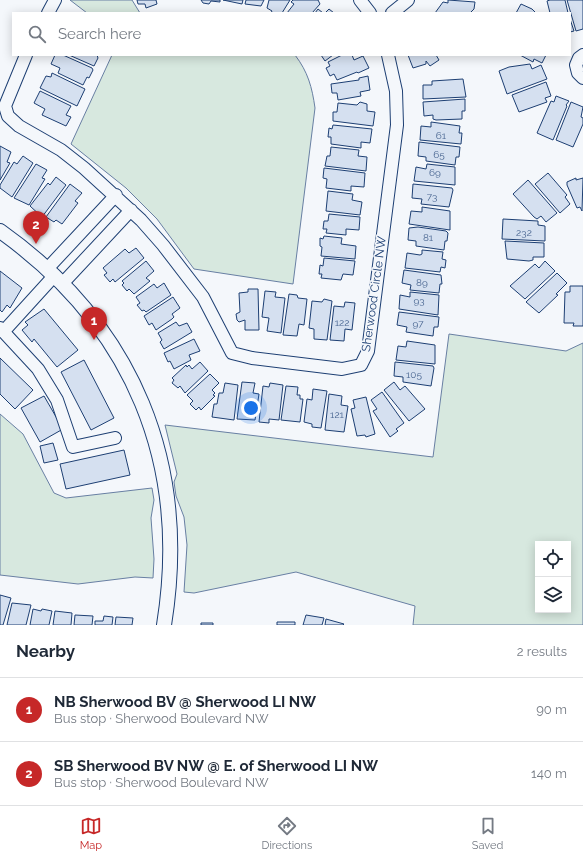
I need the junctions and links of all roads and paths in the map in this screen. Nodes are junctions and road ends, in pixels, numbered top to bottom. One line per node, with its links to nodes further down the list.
1 (55, 0): 3 (street)
2 (408, 0): 4 (street)
3 (49, 12)
4 (393, 12)
5 (583, 55): 8 (street)
6 (26, 56): 9 (street, Sherwood Circle NW)
7 (388, 56): 10 (street, Sherwood Circle NW)
8 (583, 78)
9 (116, 195): 10 (street, Sherwood Circle NW); 12 (street)
10 (131, 210): 12 (street)
11 (0, 231): 12 (street)
12 (54, 276): 13 (street); 15 (street)
13 (2, 329): 14 (street)
14 (115, 438)
15 (164, 625)

